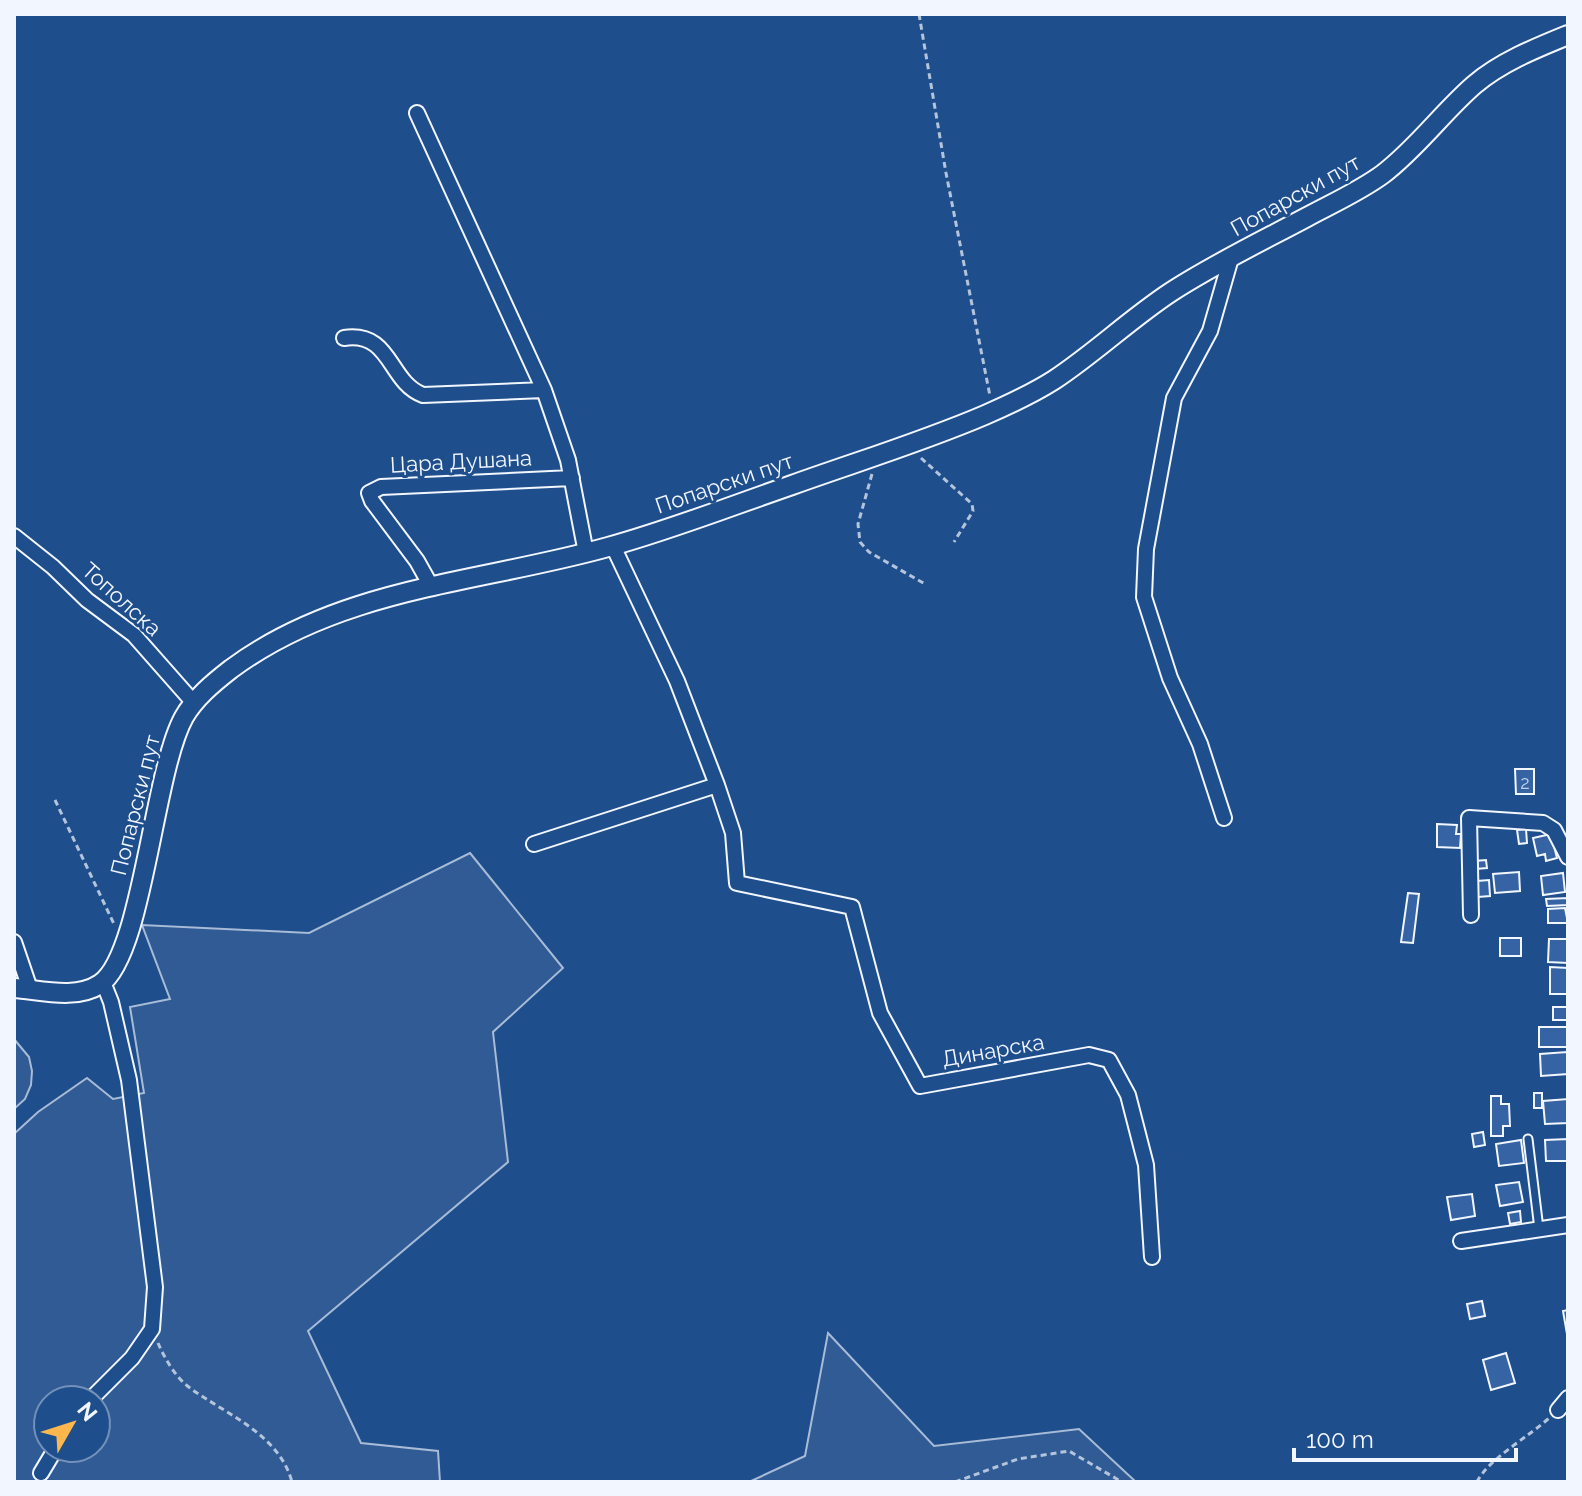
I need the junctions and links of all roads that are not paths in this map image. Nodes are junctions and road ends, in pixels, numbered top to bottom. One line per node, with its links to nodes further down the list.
1 (1568, 35): 3 (street, Попарски пут)
2 (417, 113): 5 (street)
3 (1231, 258): 8 (street, Попарски пут); 13 (street)
4 (344, 338): 5 (street)
5 (544, 390): 6 (street)
6 (572, 478): 9 (street); 10 (street, Цара Душана)
7 (14, 536): 11 (street, Тополска)
8 (613, 546): 9 (street, Попарски пут); 12 (street, Динарска)
9 (586, 553): 10 (street, Попарски пут)
10 (431, 586): 11 (street, Попарски пут)
11 (194, 703): 18 (street, Попарски пут)
12 (717, 785): 14 (street); 24 (street, Динарска)
13 (1224, 818)
14 (534, 844)
15 (1568, 857): 16 (street)
16 (1471, 915)
17 (14, 942): 19 (street)
18 (103, 982): 19 (street); 25 (street)
19 (22, 988)
20 (1528, 1139): 22 (lane)
21 (1568, 1225): 22 (street)
22 (1539, 1229): 23 (street)
23 (1461, 1241)
24 (1152, 1257)
25 (106, 1384)
26 (46, 1464): 27 (street)
27 (41, 1473)

